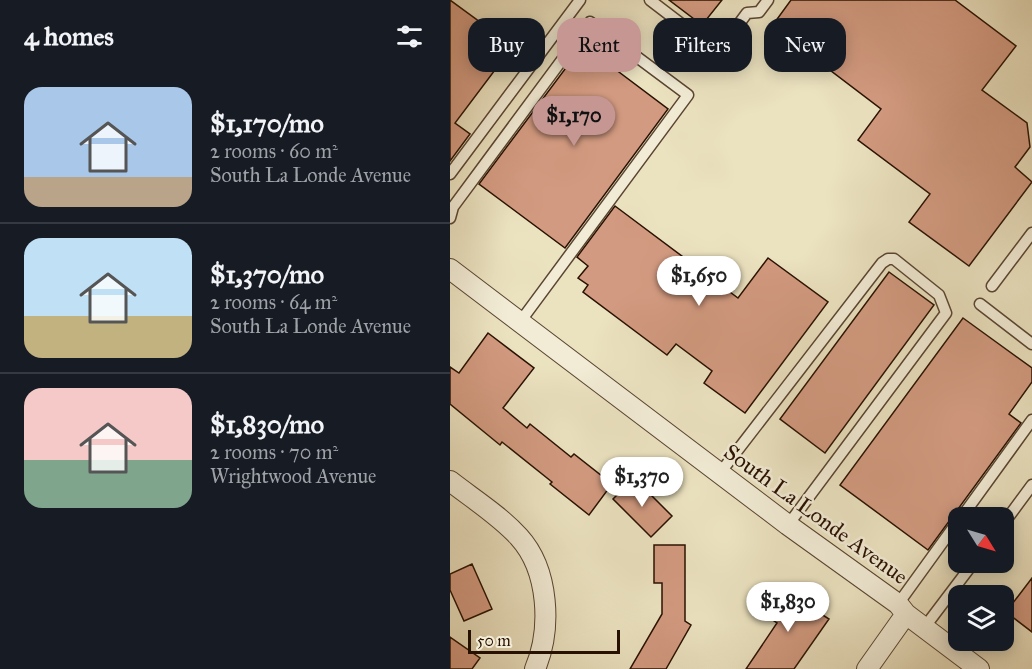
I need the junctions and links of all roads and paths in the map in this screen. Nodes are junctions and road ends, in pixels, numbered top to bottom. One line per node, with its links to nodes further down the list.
1 (580, 0): 4 (lane)
2 (650, 0): 3 (lane)
3 (768, 0)
4 (450, 174)
5 (450, 218): 10 (lane)
6 (1032, 233): 8 (lane)
7 (450, 269): 10 (street, South La Londe Avenue)
8 (992, 286)
9 (980, 304): 11 (lane)
10 (520, 322): 13 (street, South La Londe Avenue)
11 (1032, 344)
12 (1032, 420): 16 (lane)
13 (720, 473): 18 (street, South La Londe Avenue); 18 (lane)
14 (450, 481): 23 (street)
15 (1032, 485): 17 (lane)
16 (969, 507)
17 (1014, 509)
18 (788, 525): 21 (street, South La Londe Avenue)
19 (948, 538): 21 (lane)
20 (966, 573): 22 (lane)
21 (902, 609): 22 (street, South La Londe Avenue); 24 (street)
22 (924, 628): 25 (street, South La Londe Avenue)
23 (535, 669)
24 (867, 669)
25 (979, 669)

